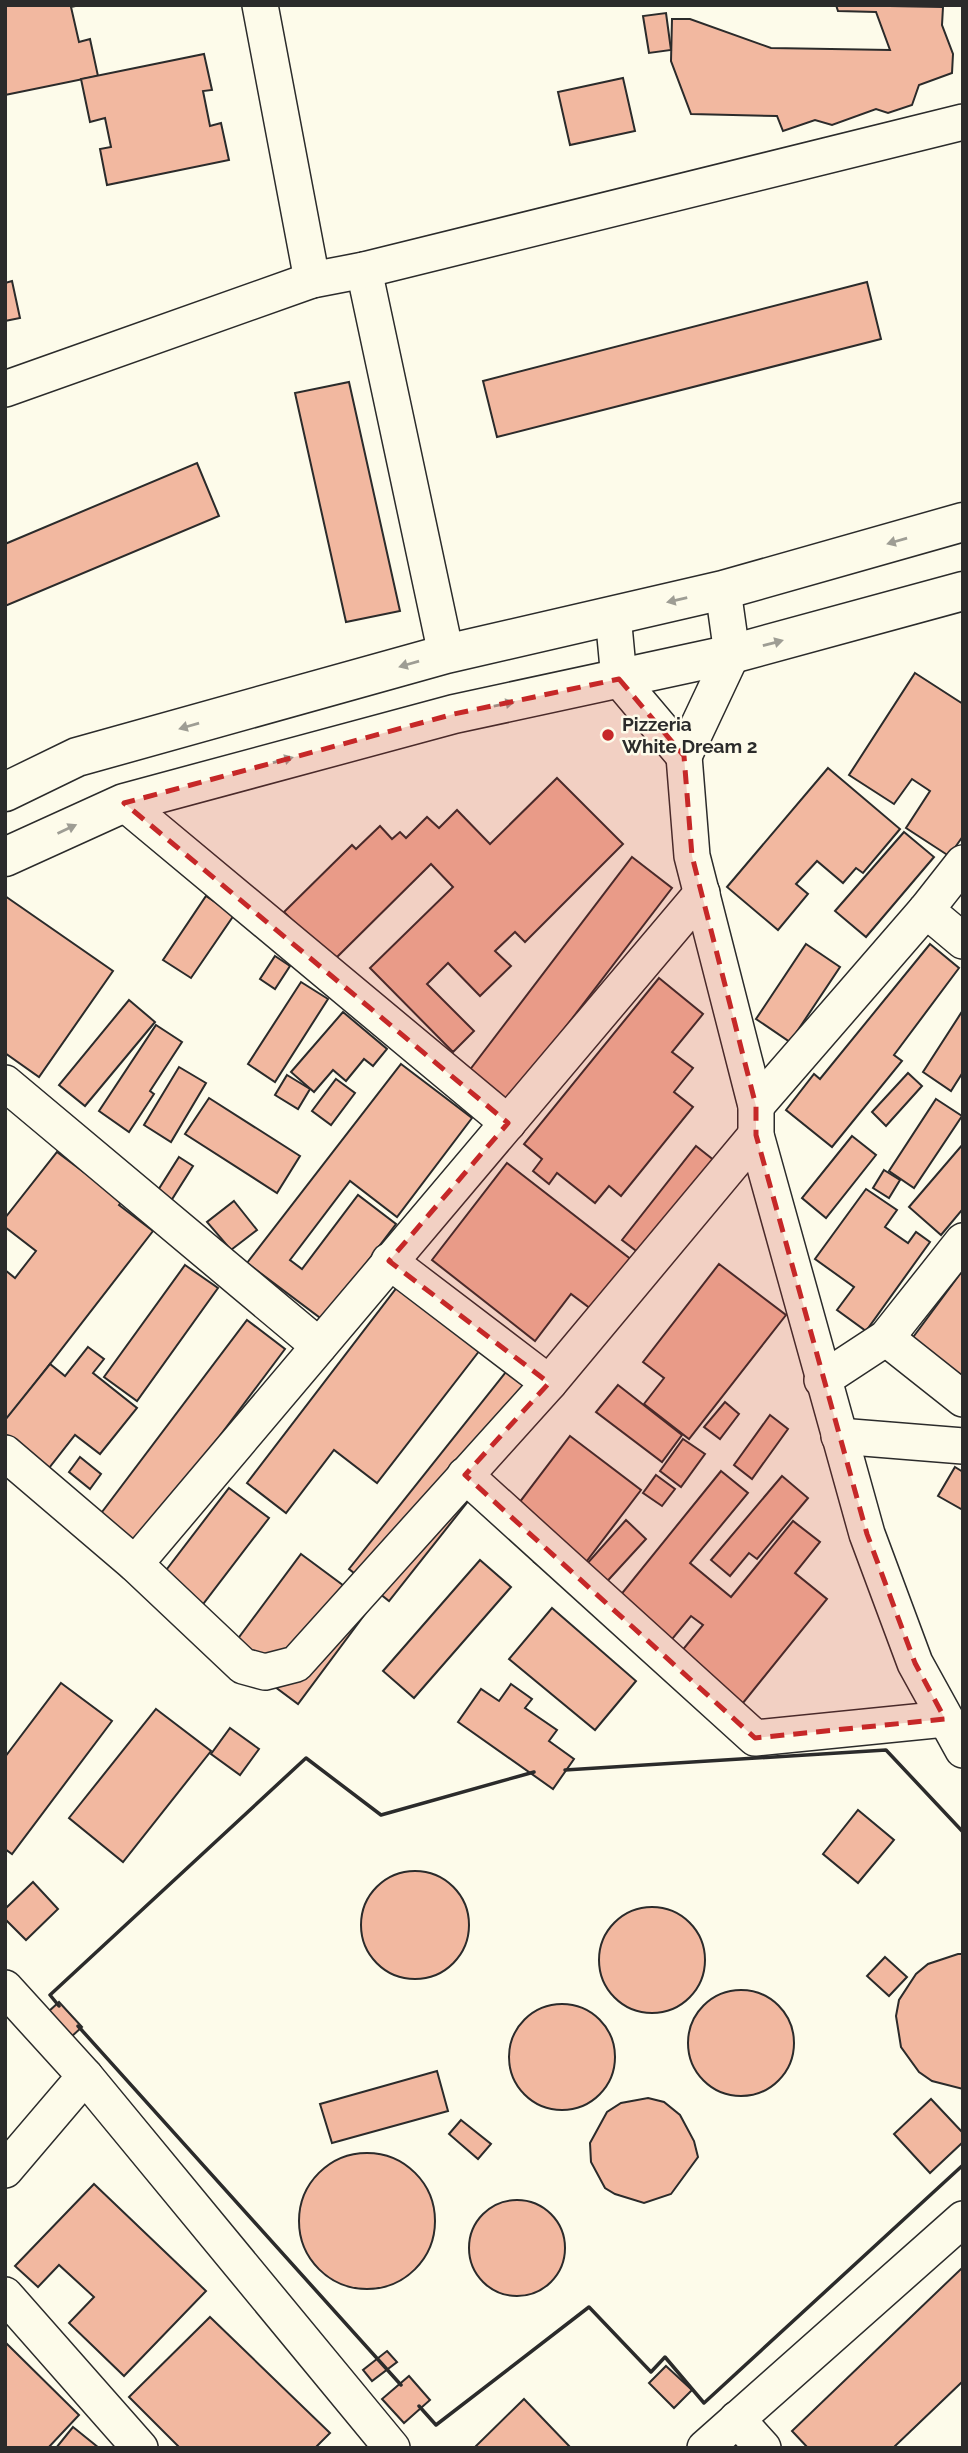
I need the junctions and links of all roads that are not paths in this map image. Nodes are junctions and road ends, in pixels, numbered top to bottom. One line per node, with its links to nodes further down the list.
1 (260, 5): 4 (street)
2 (963, 122): 3 (street)
3 (365, 270): 4 (street); 10 (street)
4 (312, 280): 5 (street)
5 (5, 389)
6 (963, 522): 7 (main road, one-way to 7)
7 (723, 590): 9 (main road, one-way to 9); 11 (street)
8 (963, 591): 11 (main road, one-way to 8)
9 (613, 615): 10 (main road); 12 (street)
10 (446, 654): 14 (main road, one-way to 14)
11 (732, 654): 12 (main road); 13 (street)
12 (619, 679): 13 (street); 15 (main road, one-way to 12)
13 (684, 756): 18 (street)
14 (5, 792)
15 (124, 803): 16 (main road, one-way to 15); 23 (street)
16 (5, 858)
17 (963, 863): 19 (street)
18 (702, 892): 22 (street); 23 (street)
19 (926, 910): 20 (street); 22 (street)
20 (963, 941)
21 (5, 1083): 27 (street)
22 (756, 1121): 28 (street); 29 (street)
23 (508, 1123): 25 (street)
24 (963, 1241): 26 (street)
25 (389, 1261): 27 (street); 29 (street)
26 (886, 1338): 28 (street); 30 (street)
27 (318, 1346): 35 (street)
28 (822, 1380): 31 (street)
29 (549, 1383): 34 (street)
30 (963, 1398)
31 (839, 1436): 32 (street); 36 (street)
32 (963, 1446)
33 (5, 1453): 35 (street)
34 (465, 1475): 35 (street); 36 (street)
35 (135, 1564)
36 (945, 1719): 37 (street)
37 (963, 1750)
38 (5, 1988): 39 (street)
39 (85, 2076): 40 (street); 45 (street)
40 (5, 2171)
41 (961, 2223): 43 (street)
42 (5, 2295): 44 (street)
43 (737, 2419): 46 (street); 47 (street)
44 (140, 2448)
45 (393, 2448)
46 (705, 2448)
47 (763, 2448)

